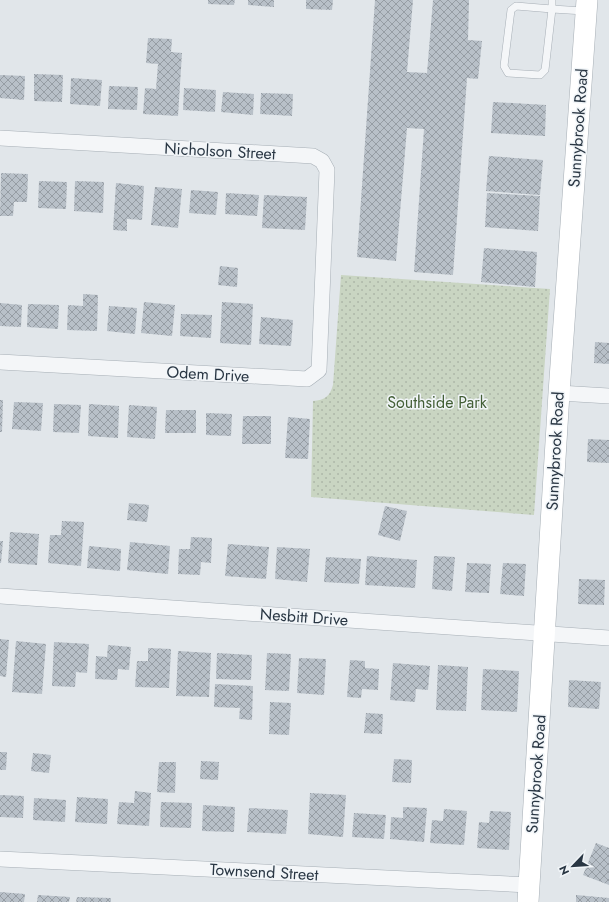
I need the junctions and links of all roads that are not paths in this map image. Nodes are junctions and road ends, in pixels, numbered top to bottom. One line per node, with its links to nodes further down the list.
1 (552, 0): 3 (lane)
2 (586, 6): 3 (lane); 7 (street, Sunnybrook Road)
3 (552, 9): 3 (lane)
4 (0, 138): 5 (street, Nicholson Street)
5 (324, 276): 6 (street, Odem Drive)
6 (0, 362)
7 (559, 393): 8 (street); 10 (street, Sunnybrook Road)
8 (609, 396)
9 (0, 596): 10 (street, Nesbitt Drive)
10 (545, 634): 11 (street, Nesbitt Drive); 13 (street, Sunnybrook Road)
11 (609, 638)
12 (0, 859): 13 (street, Townsend Street)
13 (528, 894)

